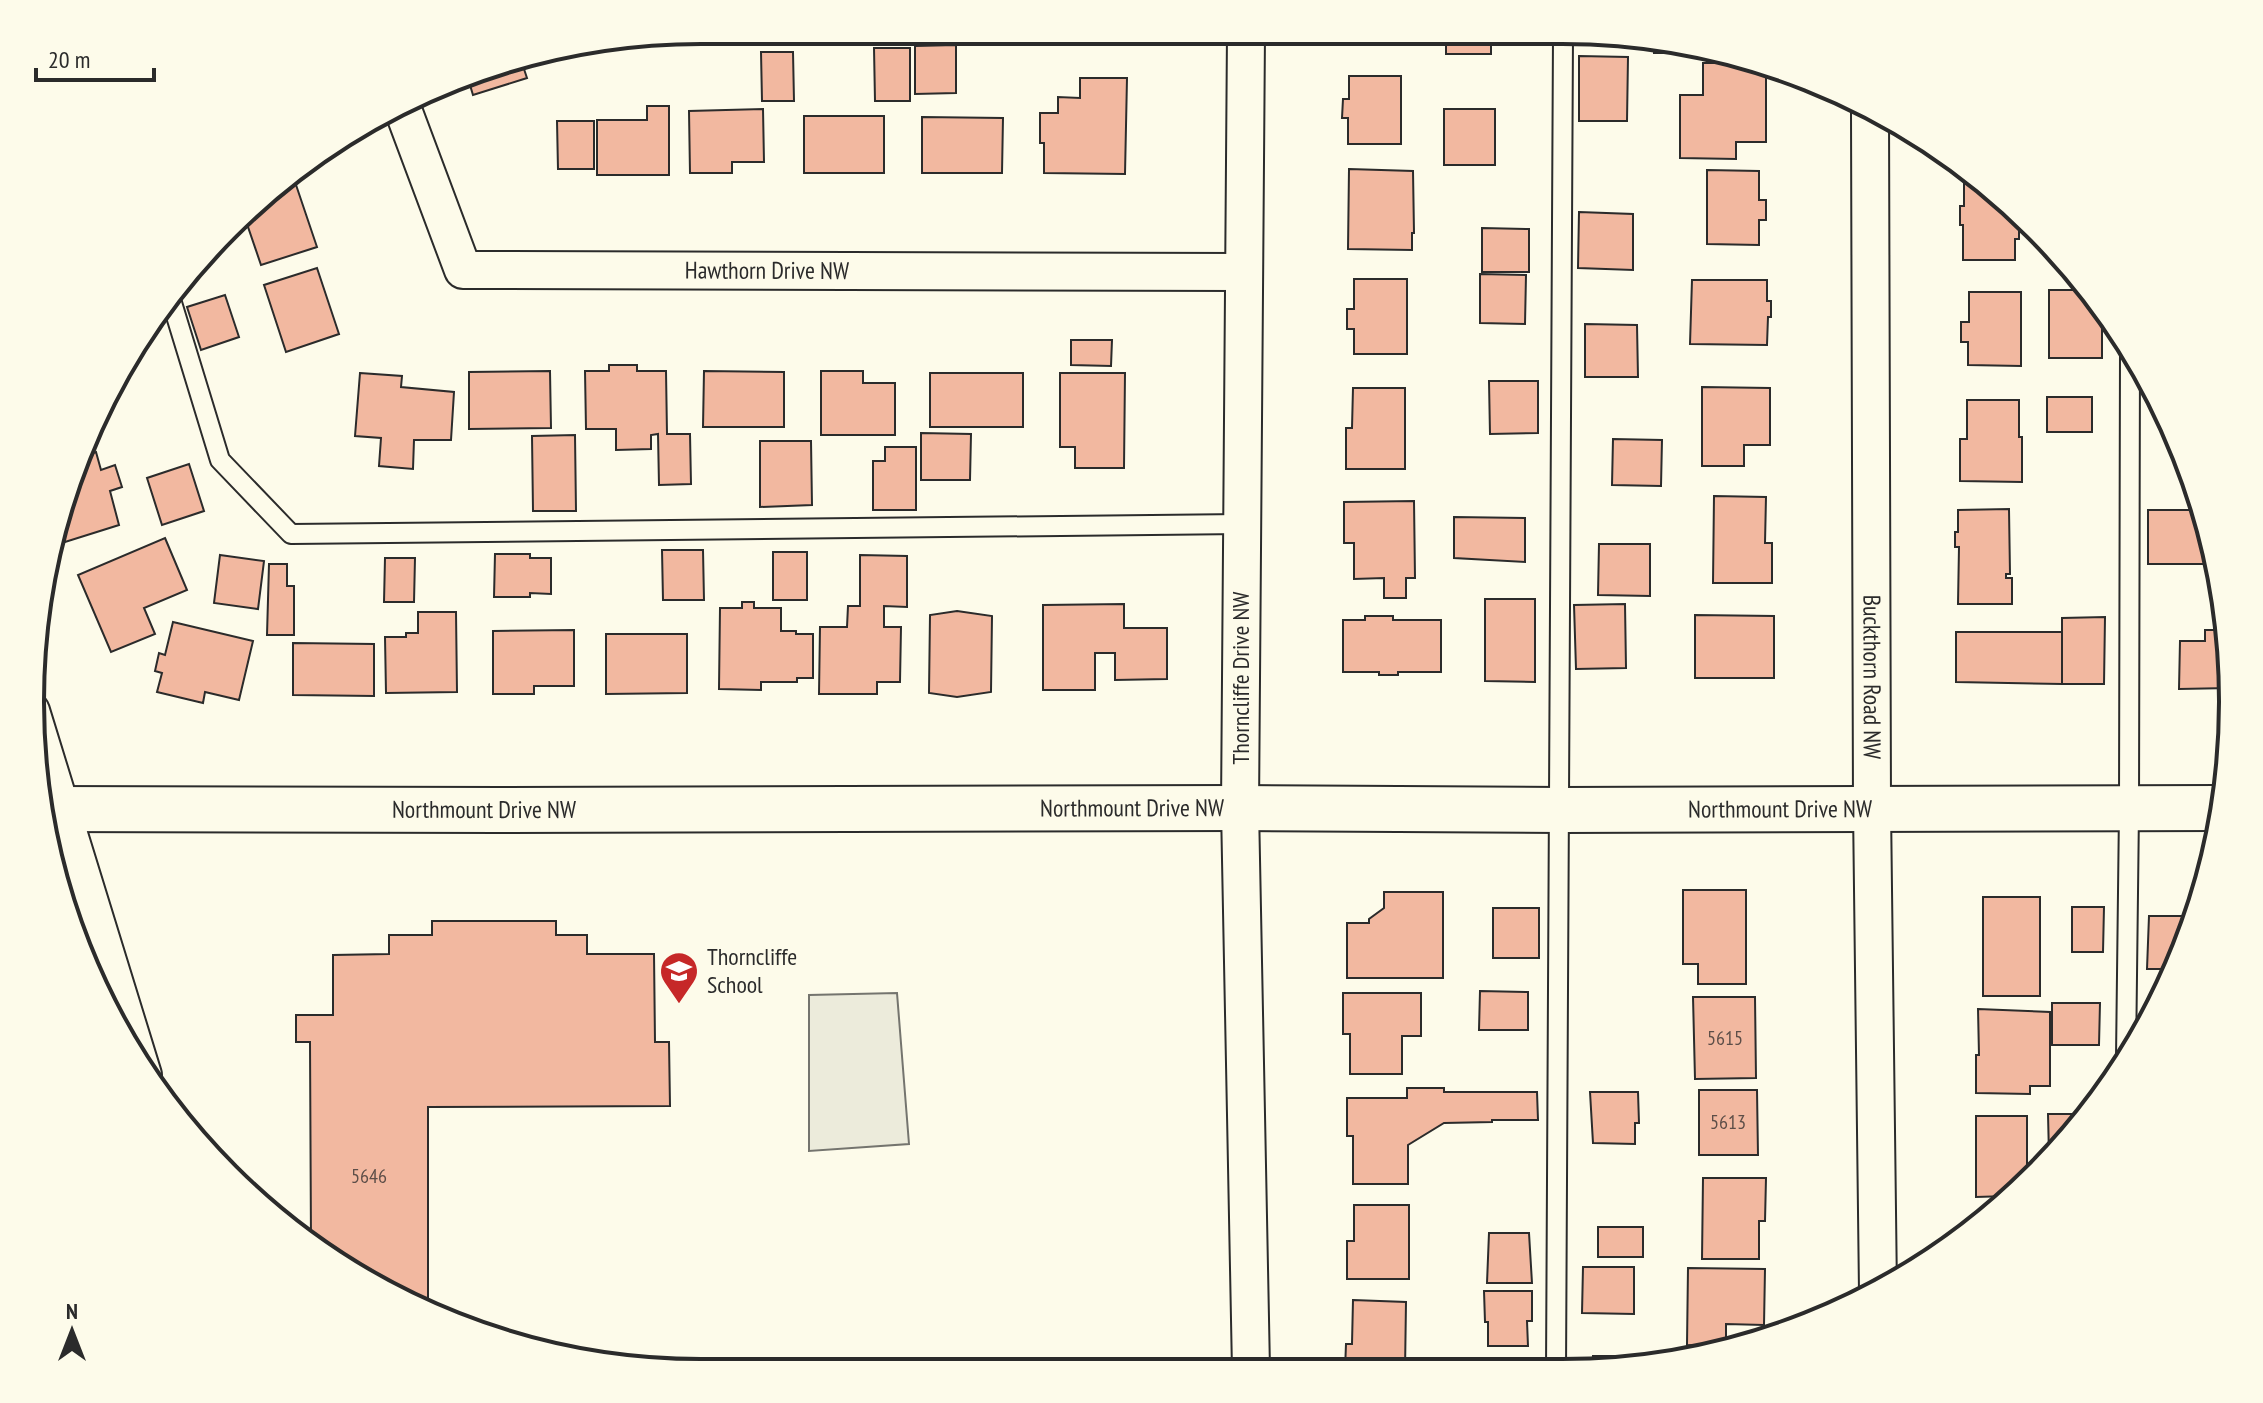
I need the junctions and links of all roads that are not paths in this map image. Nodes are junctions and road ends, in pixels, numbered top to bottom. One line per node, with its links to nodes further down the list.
1 (1246, 44): 5 (street, Thorncliffe Drive NW)
2 (1563, 44): 13 (lane)
3 (405, 115): 5 (street, Hawthorn Drive NW)
4 (1870, 121): 10 (street, Buckthorn Road NW)
5 (1244, 272): 8 (street, Thorncliffe Drive NW)
6 (174, 309): 8 (lane)
7 (2130, 371): 14 (lane)
8 (1242, 524): 9 (street, Thorncliffe Drive NW)
9 (1240, 808): 12 (street, Northmount Drive NW); 13 (street, Northmount Drive NW); 19 (street, Thorncliffe Drive NW)
10 (1872, 808): 13 (street, Northmount Drive NW); 14 (street, Northmount Drive NW); 18 (street, Buckthorn Road NW)
11 (2210, 808): 14 (street, Northmount Drive NW)
12 (54, 809)
13 (1561, 810): 20 (lane)
14 (2129, 810): 17 (lane)
15 (55, 818): 16 (street)
16 (119, 1006)
17 (2126, 1038)
18 (1878, 1277)
19 (1251, 1359)
20 (1556, 1359)

